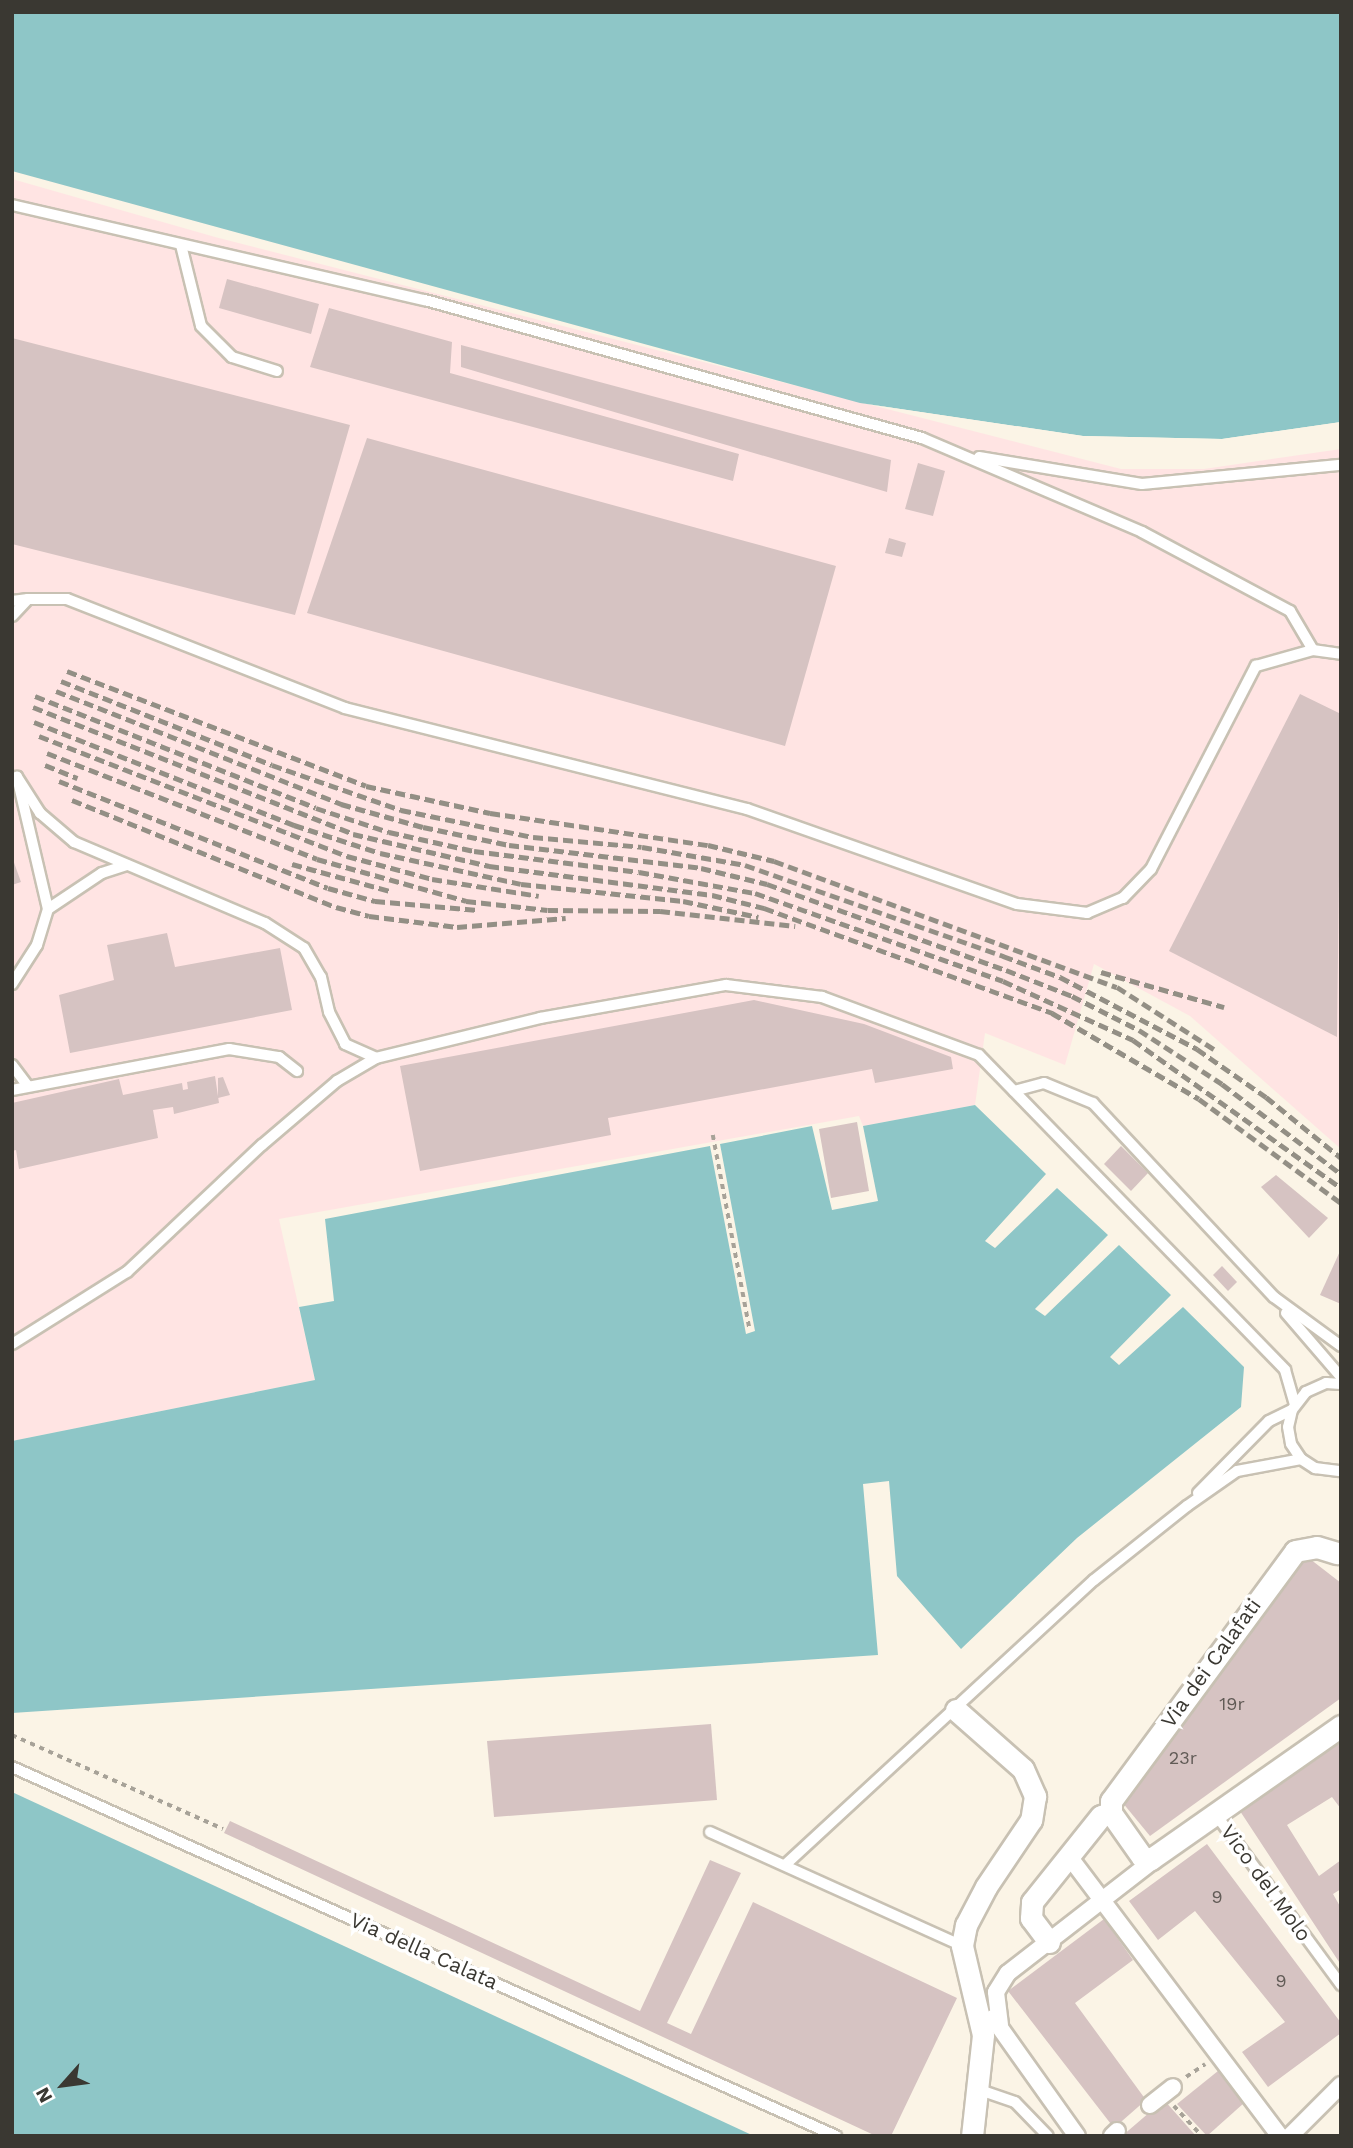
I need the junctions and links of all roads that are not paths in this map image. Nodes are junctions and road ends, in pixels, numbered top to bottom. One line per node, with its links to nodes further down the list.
1 (12, 205): 2 (lane)
2 (181, 245): 3 (lane); 4 (lane)
3 (277, 371)
4 (960, 454): 5 (lane); 9 (lane)
5 (1341, 465)
6 (28, 599): 7 (lane); 8 (lane); 9 (lane)
7 (12, 601)
8 (12, 616)
9 (1313, 650): 10 (lane)
10 (1341, 654)
11 (12, 765): 12 (lane)
12 (17, 777): 13 (lane); 14 (lane)
13 (127, 865): 14 (lane); 16 (lane)
14 (48, 909): 15 (lane)
15 (12, 984)
16 (376, 1058): 21 (lane); 23 (lane)
17 (12, 1065): 19 (lane)
18 (297, 1071): 19 (lane)
19 (28, 1086): 20 (lane)
20 (12, 1090)
21 (1014, 1091): 22 (lane); 27 (lane)
22 (1274, 1297): 24 (lane); 25 (lane)
23 (12, 1344)
24 (1341, 1346)
25 (1341, 1377)
26 (1341, 1384): 27 (lane)
27 (1294, 1407): 28 (lane); 30 (lane)
28 (1301, 1459): 29 (lane); 30 (lane)
29 (1341, 1471)
30 (1187, 1506): 32 (lane)
31 (1340, 1553): 35 (street, Via dei Calafati)
32 (956, 1710): 40 (lane); 43 (street)
33 (1341, 1726): 36 (street)
34 (12, 1767): 51 (lane, Via della Calata)
35 (1111, 1813): 38 (street); 39 (street)
36 (1217, 1816): 39 (street); 44 (lane, Vico del Molo)
37 (710, 1832): 40 (lane)
38 (1068, 1855): 41 (street); 42 (street)
39 (1160, 1855): 41 (street)
40 (785, 1865): 43 (lane)
41 (1103, 1901): 42 (street); 55 (street)
42 (1049, 1942): 46 (street)
43 (962, 1946): 45 (street)
44 (1341, 1985)
45 (972, 1999): 46 (street); 48 (street)
46 (1000, 2025): 54 (street)
47 (1341, 2085): 56 (street)
48 (977, 2090): 52 (street); 53 (lane)
49 (1168, 2090): 50 (street)
50 (1150, 2105)
51 (836, 2136)
52 (972, 2136)
53 (1048, 2136)
54 (1077, 2136)
55 (1280, 2136)
56 (1290, 2136)

